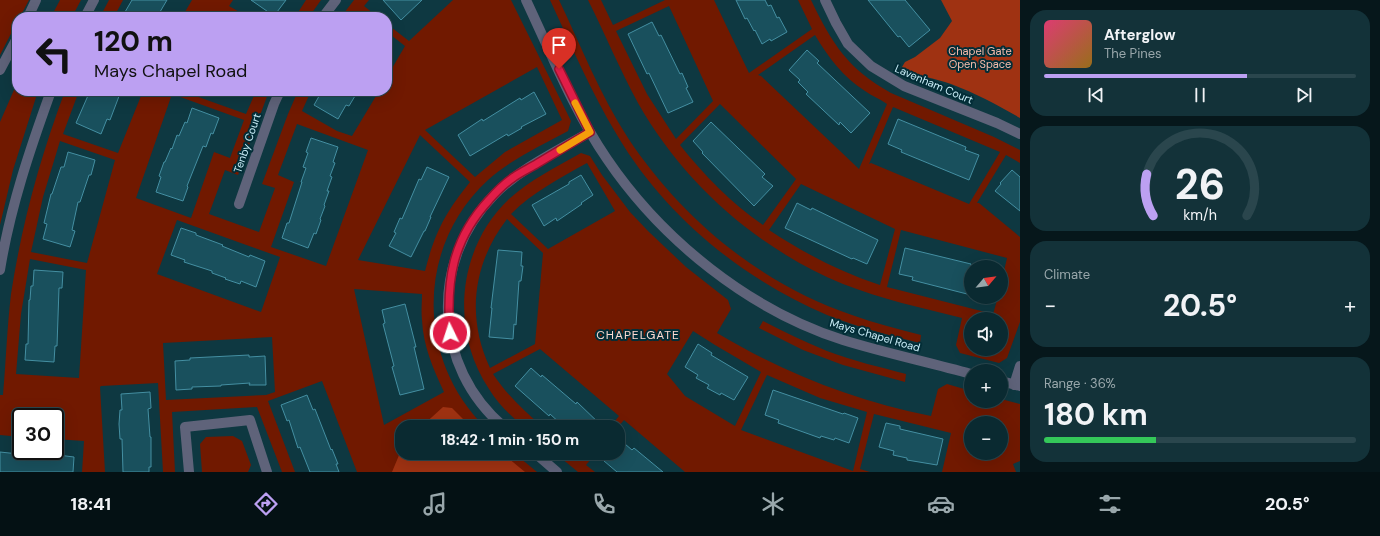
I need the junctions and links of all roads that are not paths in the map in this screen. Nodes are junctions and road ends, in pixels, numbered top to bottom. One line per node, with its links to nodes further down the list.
1 (36, 0): 6 (street)
2 (94, 0): 7 (street)
3 (336, 0): 8 (street)
4 (526, 0): 13 (street, Mays Chapel Road)
5 (825, 0): 14 (street, Lavenham Court)
6 (30, 12)
7 (88, 12)
8 (327, 12)
9 (12, 47): 10 (street)
10 (0, 70)
11 (49, 96): 16 (street)
12 (278, 96): 15 (street, Tenby Court)
13 (590, 132): 18 (street, Mays Chapel Road); 20 (street)
14 (1020, 134)
15 (239, 204)
16 (0, 270)
17 (1020, 366): 19 (street)
18 (964, 372)
19 (1017, 385)
20 (496, 420)
21 (543, 460): 24 (street)
22 (188, 472): 23 (street)
23 (267, 472)
24 (557, 472)

